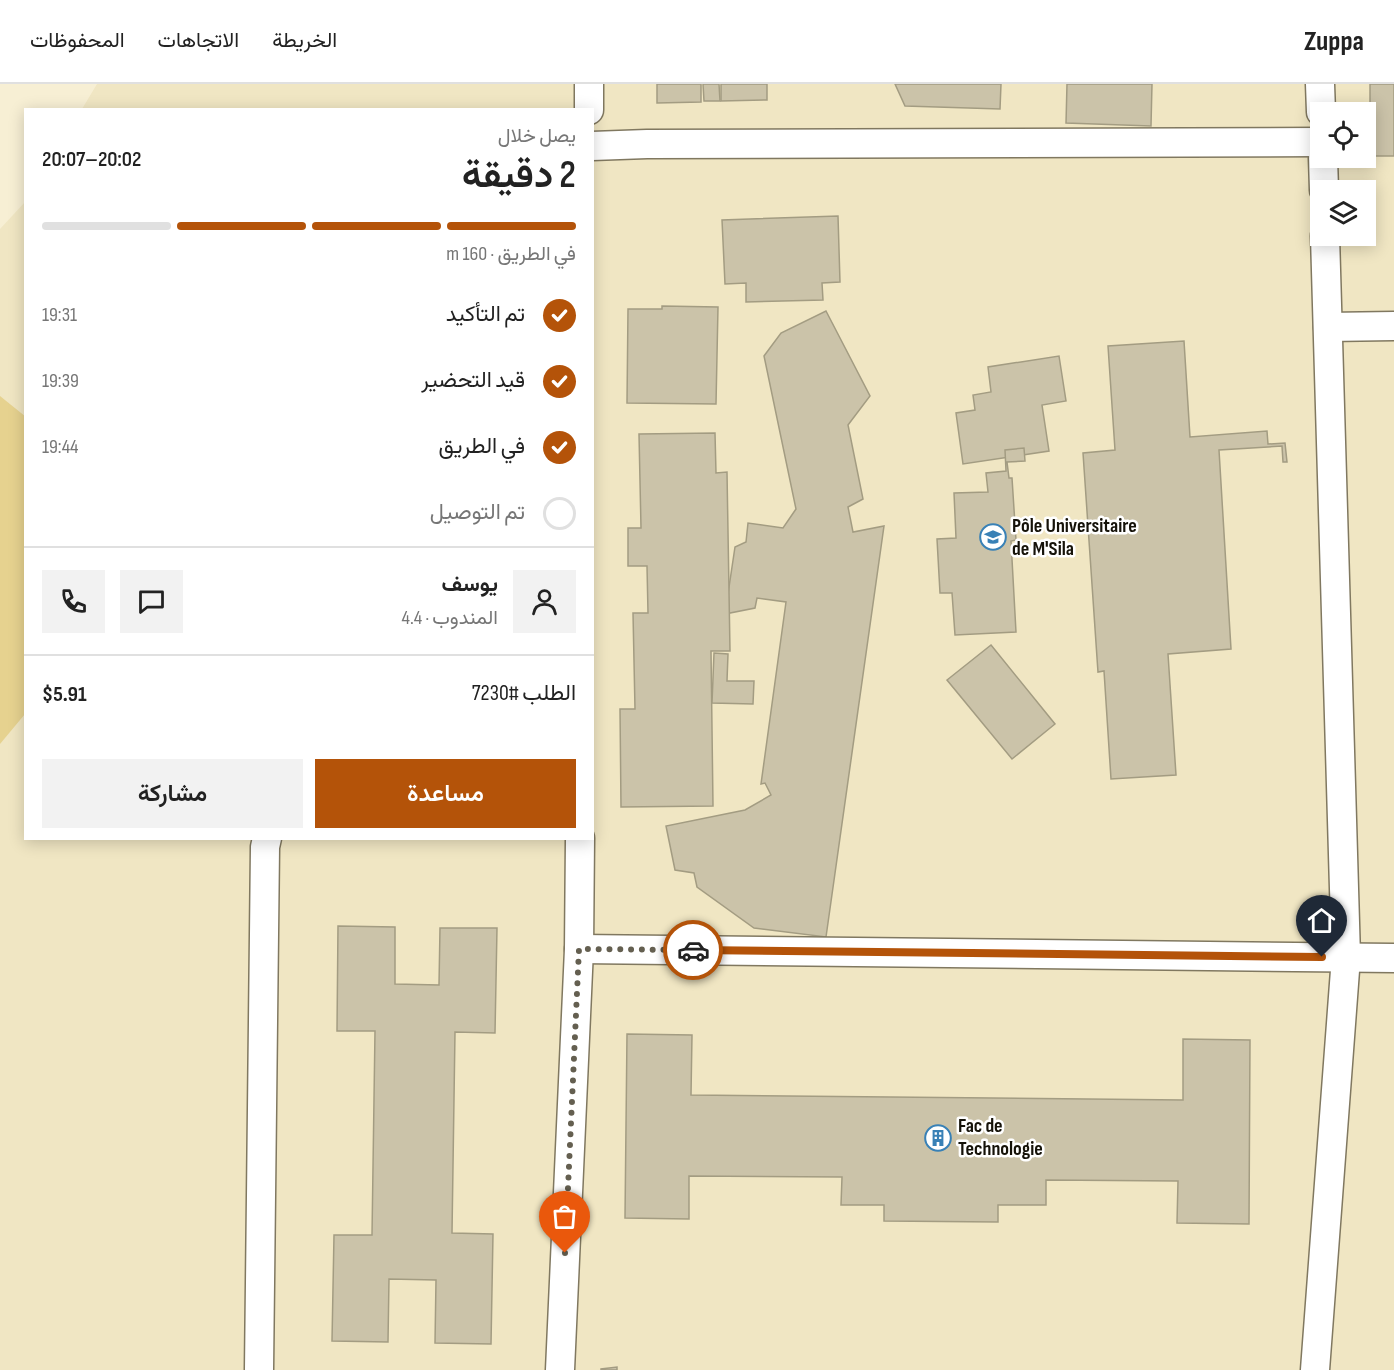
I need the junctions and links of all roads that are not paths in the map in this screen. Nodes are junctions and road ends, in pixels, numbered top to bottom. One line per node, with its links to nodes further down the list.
1 (589, 84): 4 (street)
2 (1320, 84): 3 (street)
3 (1321, 102)
4 (589, 108)
5 (1310, 142): 6 (street)
6 (594, 146)
7 (1325, 246): 9 (street)
8 (1394, 326): 9 (street)
9 (1328, 327): 13 (street)
10 (266, 840): 15 (street)
11 (580, 840): 12 (street)
12 (579, 949): 13 (street); 16 (street)
13 (1346, 957): 14 (street); 17 (street)
14 (1394, 958)
15 (259, 1370)
16 (560, 1370)
17 (1315, 1370)

